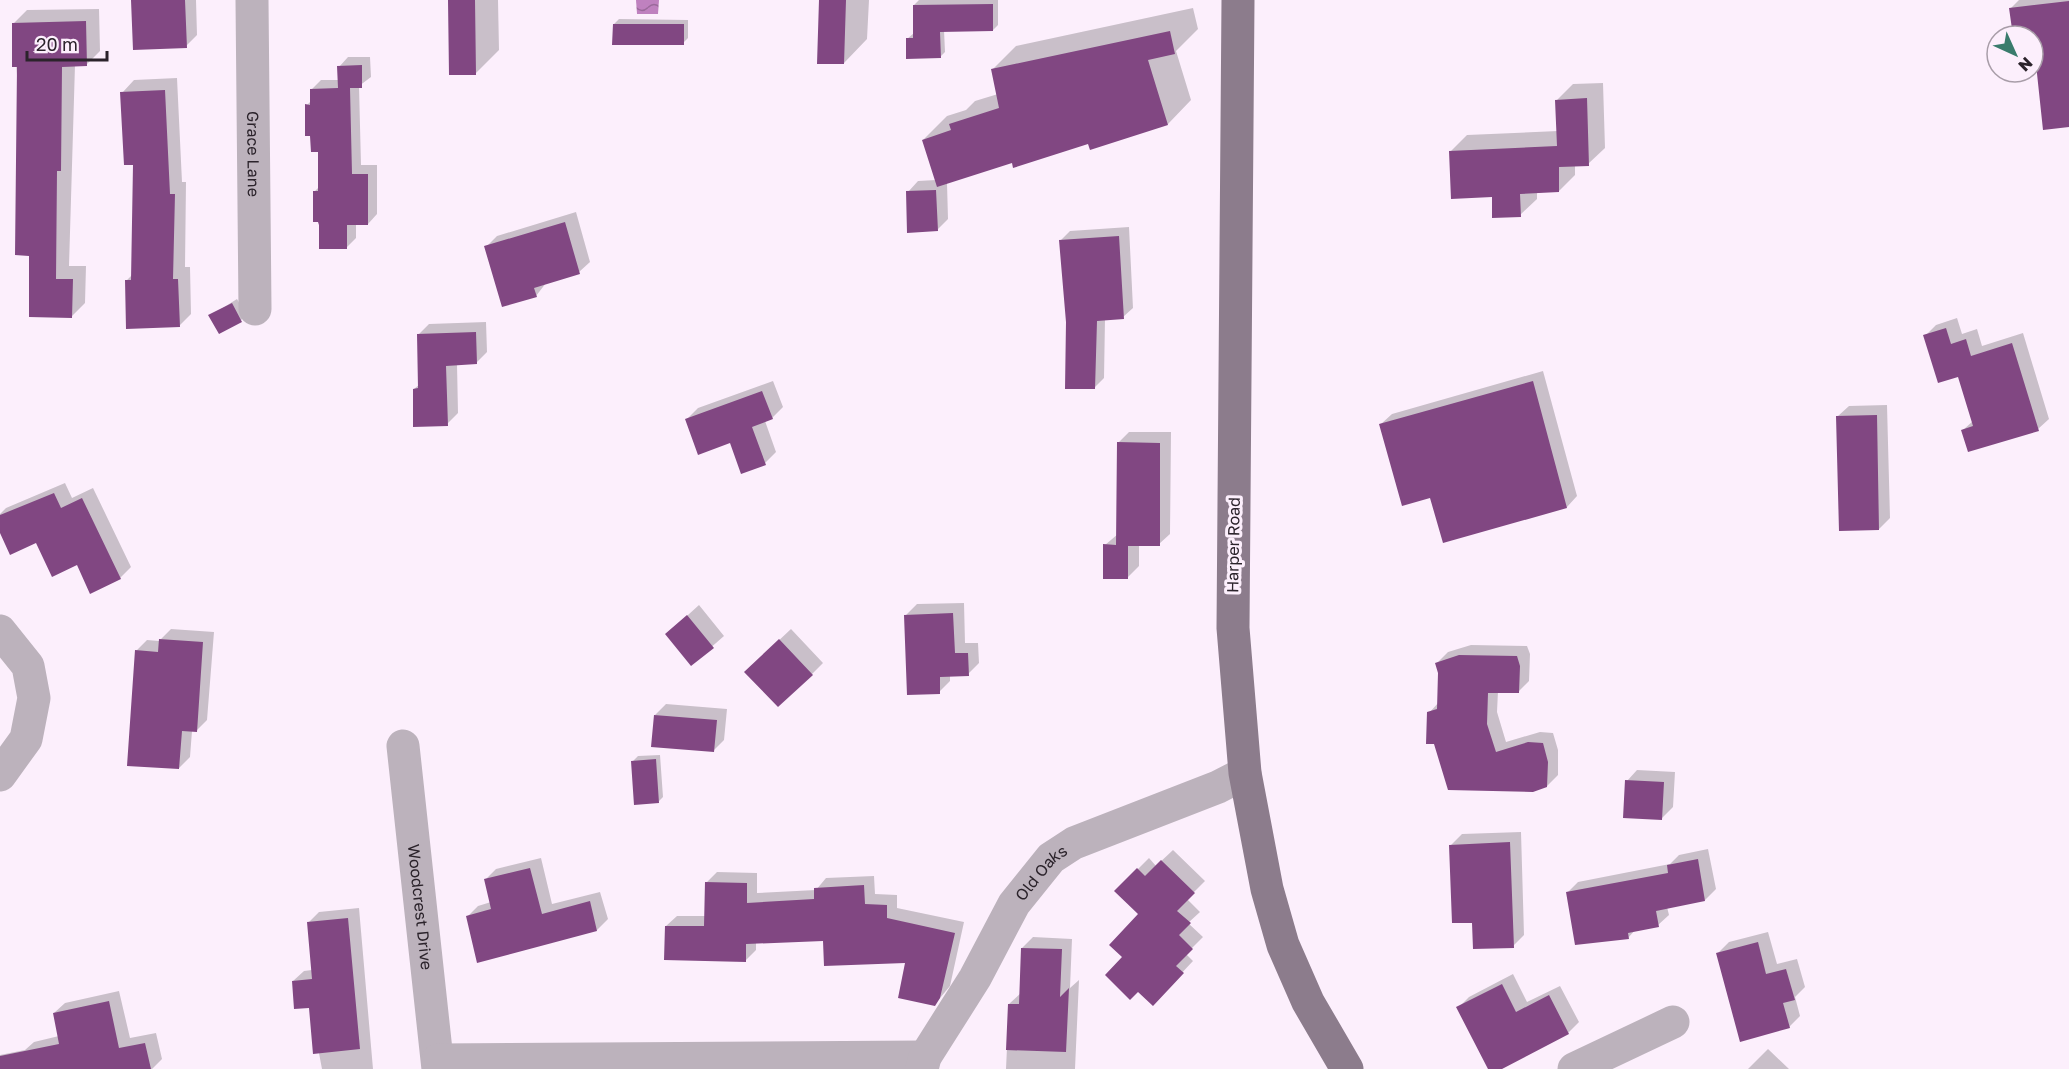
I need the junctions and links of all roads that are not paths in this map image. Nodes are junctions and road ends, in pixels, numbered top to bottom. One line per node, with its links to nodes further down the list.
1 (252, 0): 3 (street, Grace Lane)
2 (1238, 0): 6 (main road, Harper Road)
3 (255, 309)
4 (0, 632): 7 (street)
5 (404, 746): 10 (street, Woodcrest Drive)
6 (1245, 773): 9 (street, Old Oaks); 11 (main road, Harper Road)
7 (0, 775)
8 (1674, 1022): 12 (street)
9 (923, 1063): 10 (street)
10 (438, 1064)
11 (1347, 1069)
12 (1574, 1069)

